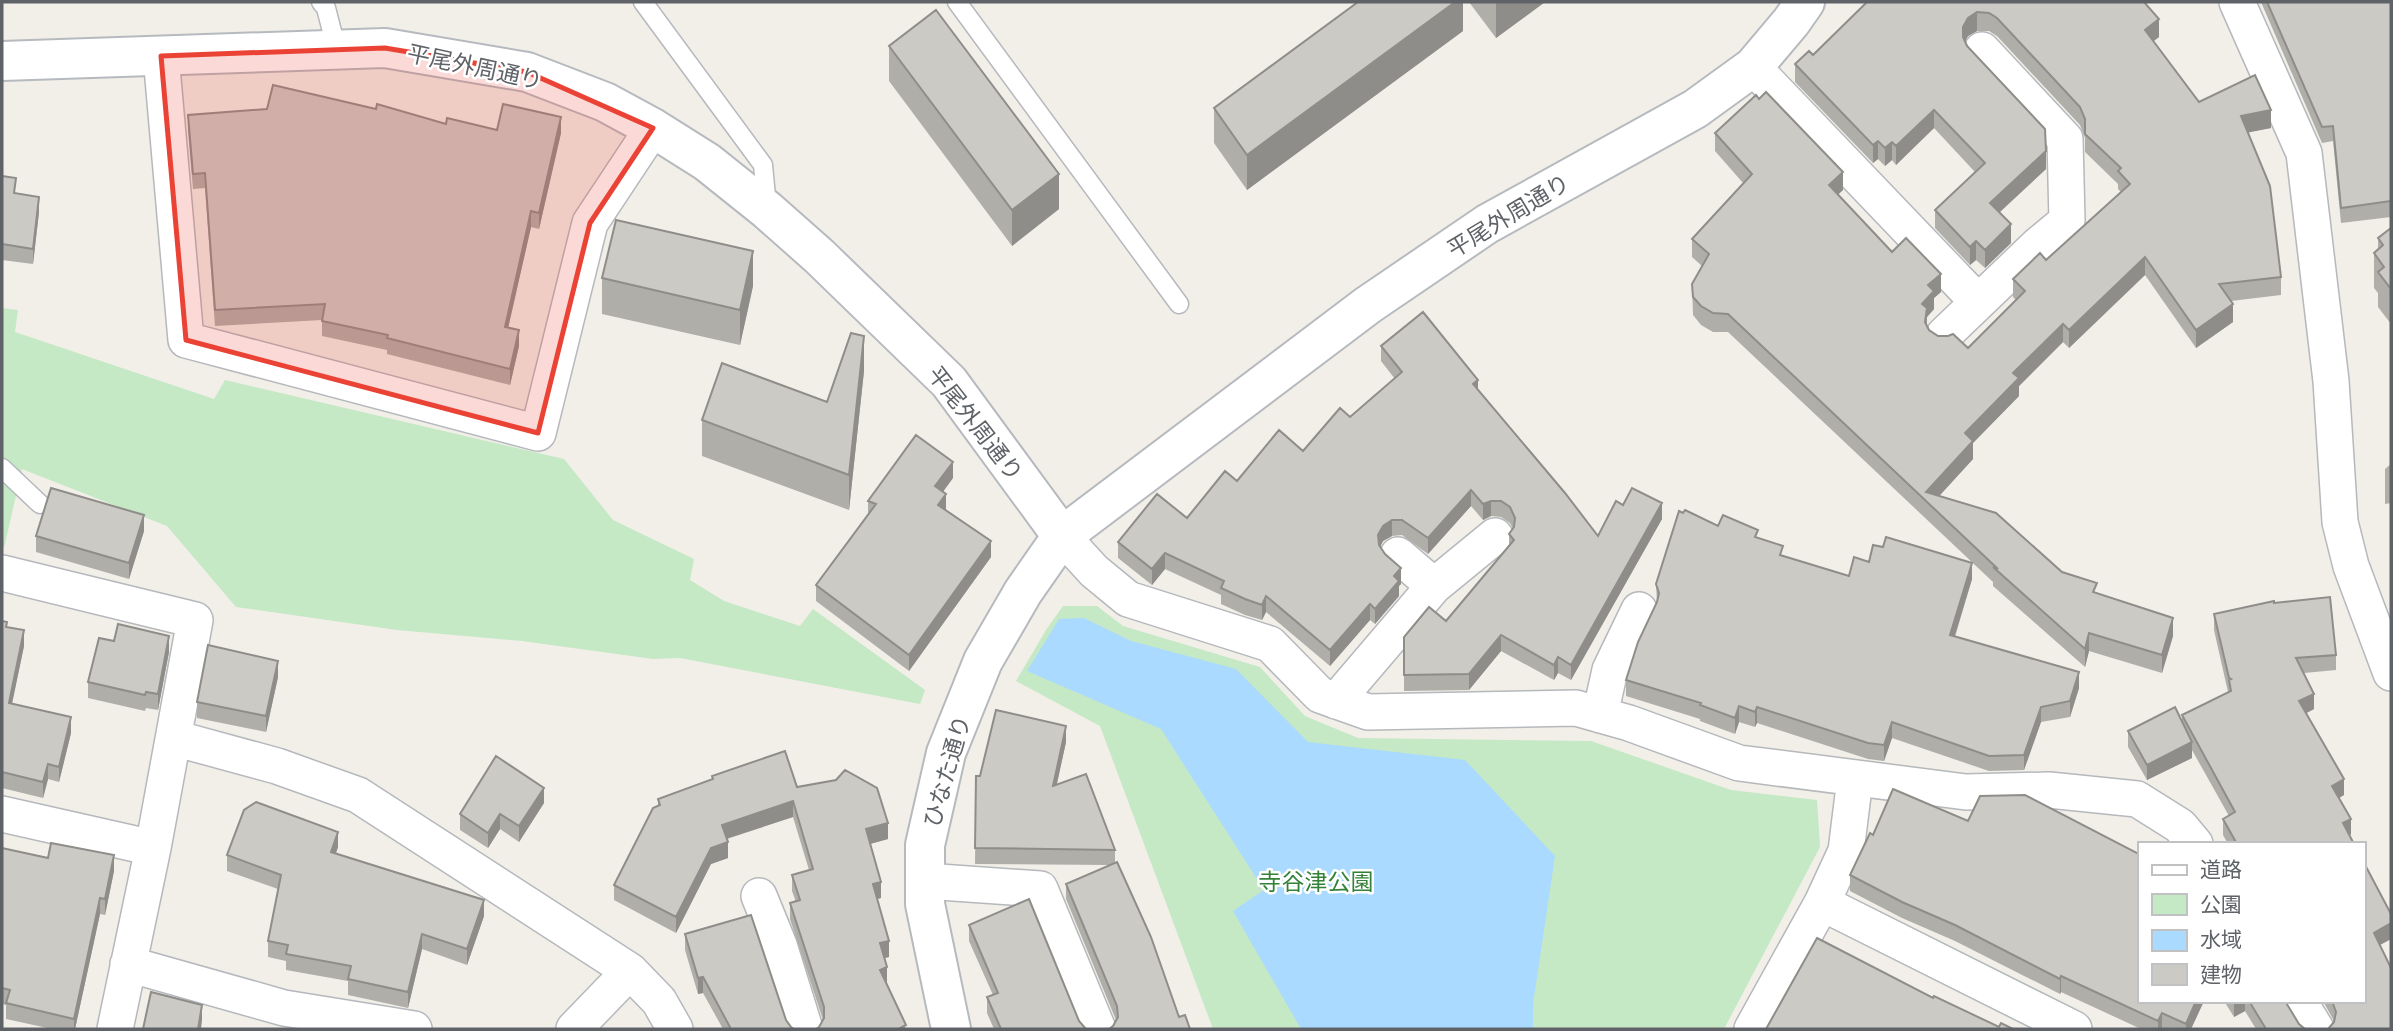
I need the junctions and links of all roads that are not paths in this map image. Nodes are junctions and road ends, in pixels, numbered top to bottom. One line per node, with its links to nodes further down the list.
1 (321, 2): 7 (lane)
2 (643, 2): 12 (lane)
3 (957, 2): 14 (lane)
4 (1805, 2): 10 (street, 平尾外周通り)
5 (2237, 2): 24 (street)
6 (1982, 50): 13 (street)
7 (337, 51): 8 (street, 平尾外周通り); 11 (street, 平尾外周通り)
8 (161, 56): 9 (street, 平尾外周通り); 11 (street)
9 (2, 61)
10 (1753, 67): 13 (street); 19 (street, 平尾外周通り)
11 (653, 128): 12 (street, 平尾外周通り)
12 (767, 210): 19 (street, 平尾外周通り)
13 (1978, 302): 15 (street)
14 (1179, 304)
15 (1944, 335)
16 (2, 468): 17 (lane)
17 (40, 504)
18 (1495, 536): 22 (street)
19 (1062, 537): 25 (street); 32 (street, ひなた通り)
20 (1398, 555): 22 (street)
21 (2, 573): 27 (street)
22 (1434, 586): 25 (street)
23 (1639, 610): 26 (street)
24 (2391, 673)
25 (1336, 701): 26 (street)
26 (1600, 715): 28 (street)
27 (174, 738): 31 (street); 36 (street)
28 (1855, 779): 30 (street); 34 (street)
29 (2, 814): 31 (street)
30 (2193, 842)
31 (153, 848): 35 (street)
32 (925, 881): 42 (street, ひなた通り); 43 (street)
33 (759, 895): 41 (street)
34 (1822, 903): 44 (street); 45 (street)
35 (128, 964): 37 (street); 38 (street)
36 (630, 971): 39 (street); 40 (street)
37 (115, 1029)
38 (414, 1029)
39 (574, 1029)
40 (675, 1029)
41 (805, 1029)
42 (951, 1029)
43 (1098, 1029)
44 (1752, 1029)
45 (2074, 1029)

